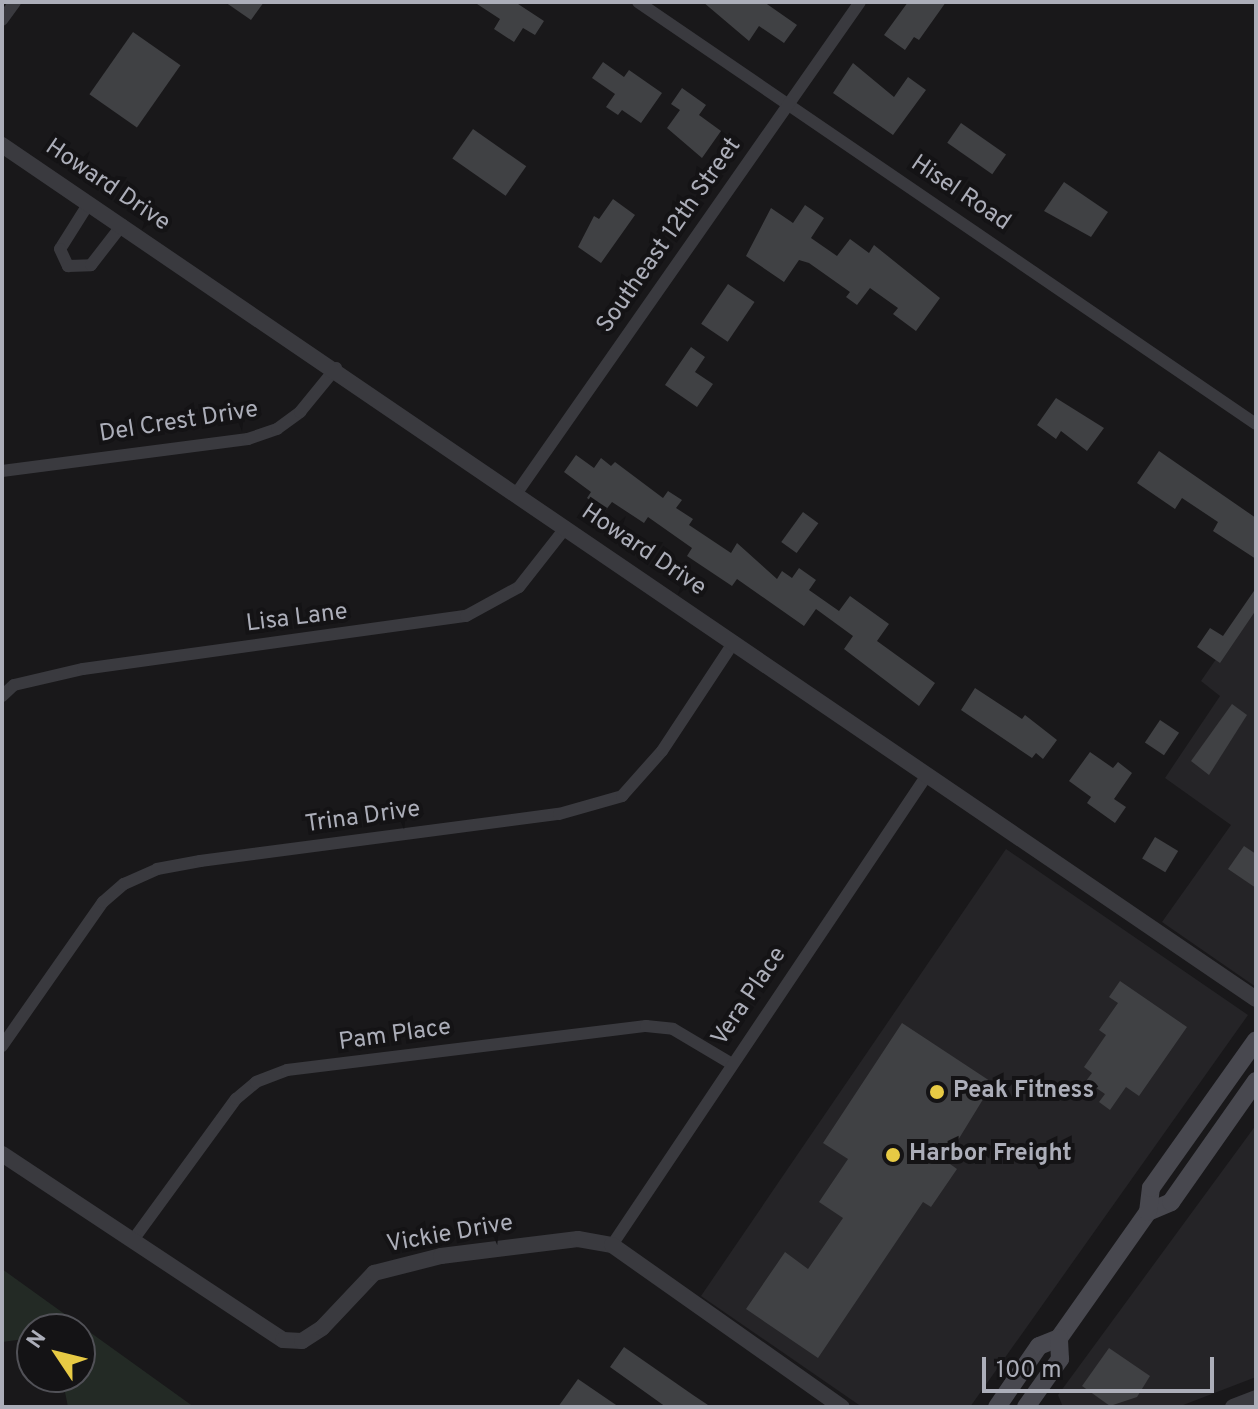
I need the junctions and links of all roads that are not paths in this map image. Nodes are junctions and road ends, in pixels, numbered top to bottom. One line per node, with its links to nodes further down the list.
1 (15, 2): 4 (street)
2 (638, 2): 5 (street, Hisel Road)
3 (860, 2): 5 (street, Southeast 12th Street)
4 (2, 20)
5 (790, 104): 10 (street, Hisel Road); 12 (street, Southeast 12th Street)
6 (2, 145): 7 (street, Howard Drive)
7 (89, 203): 8 (street, Howard Drive); 8 (street)
8 (122, 225): 9 (street, Howard Drive)
9 (336, 368): 11 (street, Del Crest Drive); 12 (street, Howard Drive)
10 (1256, 424)
11 (2, 471)
12 (516, 494): 13 (street, Howard Drive)
13 (566, 527): 14 (street, Howard Drive); 15 (street, Lisa Lane)
14 (734, 642): 16 (street, Howard Drive); 19 (street, Trina Drive)
15 (2, 696)
16 (927, 775): 17 (street, Howard Drive); 20 (street, Vera Place)
17 (1256, 999)
18 (1256, 1040): 23 (main road)
19 (2, 1046)
20 (732, 1064): 24 (street, Pam Place); 25 (street, Vera Place)
21 (1256, 1081): 23 (main road)
22 (2, 1154): 24 (street, Vickie Drive)
23 (1148, 1212): 26 (main road)
24 (133, 1240): 25 (street, Vickie Drive)
25 (612, 1245): 28 (street, Vickie Drive)
26 (1059, 1338): 29 (main road); 30 (main road)
27 (1256, 1398): 31 (street)
28 (842, 1407)
29 (997, 1407)
30 (1026, 1407)
31 (1233, 1407)

